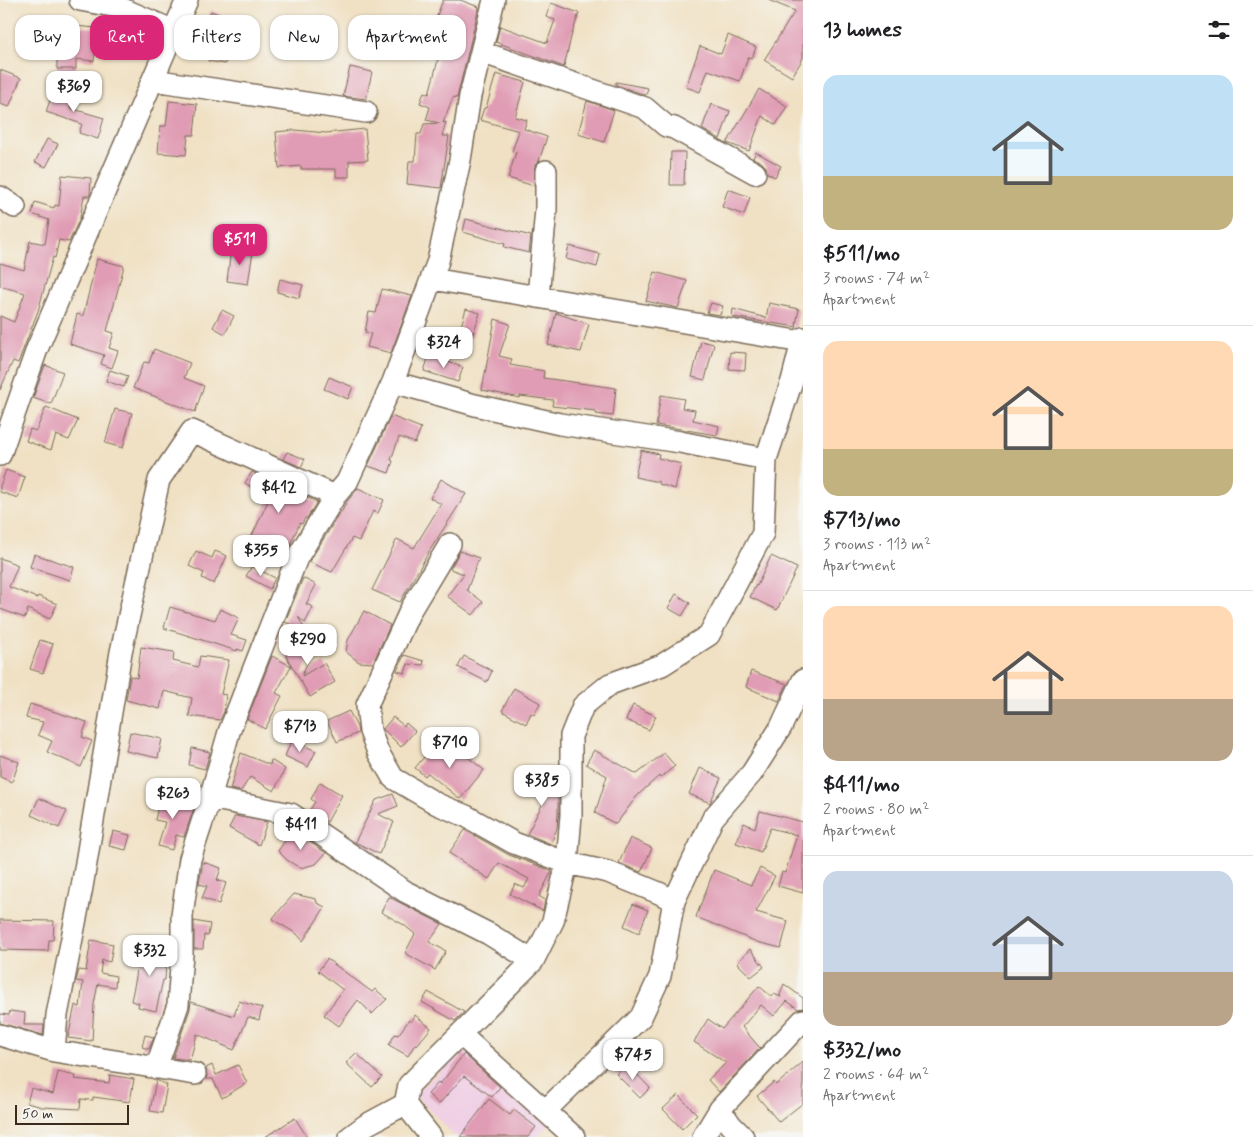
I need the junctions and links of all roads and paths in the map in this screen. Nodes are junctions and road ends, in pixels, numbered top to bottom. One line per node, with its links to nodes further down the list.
1 (80, 0): 5 (street)
2 (188, 0): 4 (street)
3 (494, 0): 6 (street)
4 (181, 15)
5 (174, 31): 7 (street)
6 (481, 52): 10 (street); 11 (street)
7 (153, 80): 8 (street); 15 (street)
8 (366, 112)
9 (546, 171): 12 (street)
10 (755, 173)
11 (432, 279): 12 (street); 14 (street)
12 (538, 297): 13 (street)
13 (803, 340): 16 (street)
14 (394, 382): 16 (street); 17 (street)
15 (0, 455)
16 (766, 459): 22 (street)
17 (335, 496): 21 (street); 28 (street)
18 (450, 544): 22 (street)
19 (803, 680): 20 (street)
20 (796, 715): 23 (street)
21 (210, 798): 24 (street); 29 (street)
22 (567, 862): 23 (street); 24 (street)
23 (674, 901): 33 (street)
24 (533, 960): 26 (street)
25 (803, 1020): 32 (street)
26 (460, 1034): 31 (street); 33 (street)
27 (0, 1035): 28 (street)
28 (54, 1051): 29 (street)
29 (156, 1068): 30 (street)
30 (195, 1074)
31 (405, 1104): 34 (street); 35 (street)
32 (720, 1109): 37 (street); 38 (street)
33 (545, 1111): 36 (street)
34 (350, 1137)
35 (431, 1137)
36 (574, 1137)
37 (704, 1137)
38 (743, 1137)

